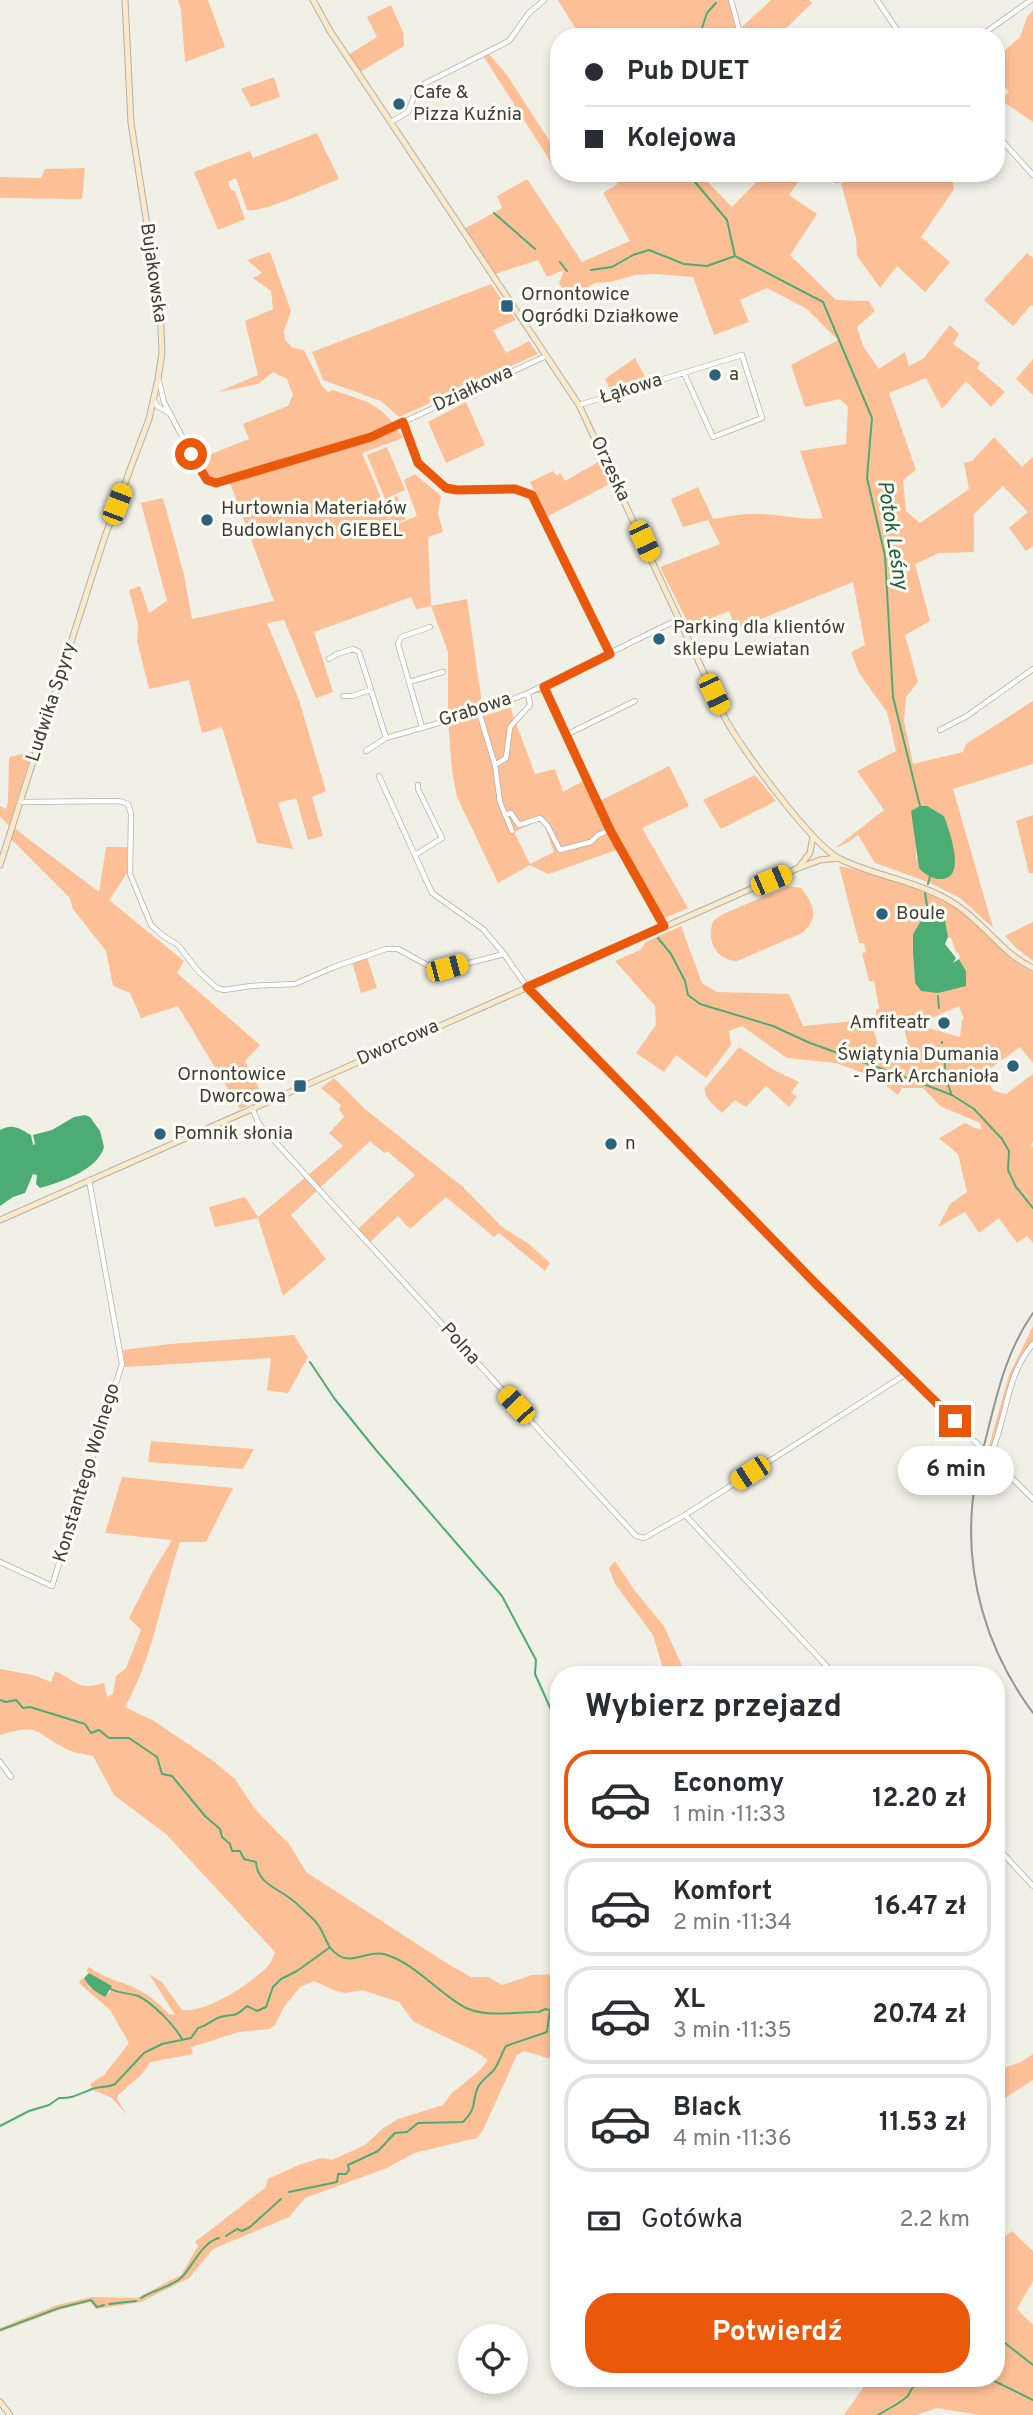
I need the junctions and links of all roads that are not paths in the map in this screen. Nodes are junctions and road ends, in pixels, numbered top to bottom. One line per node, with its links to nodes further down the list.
1 (125, 0): 15 (street, Bujakowska)
2 (313, 0): 10 (street, Orzeska)
3 (544, 0): 10 (street)
4 (731, 0): 7 (street)
5 (877, 0): 8 (street)
6 (1031, 0): 9 (street)
7 (739, 28)
8 (896, 28)
9 (992, 28)
10 (391, 122): 13 (street, Orzeska)
11 (1005, 144): 12 (street)
12 (1033, 175)
13 (546, 356): 18 (street, Orzeska); 22 (street, Działkowa)
14 (684, 373): 14 (street, Łąkowa); 18 (street, Łąkowa)
15 (158, 379): 16 (street, Bujakowska); 17 (street, Działkowa)
16 (154, 401): 17 (street); 19 (street); 20 (street, Bujakowska)
17 (164, 402): 21 (street, Działkowa)
18 (579, 405): 24 (street, Orzeska)
19 (161, 409): 20 (street); 21 (street)
20 (151, 413): 23 (street, Bujakowska)
21 (170, 413): 22 (street, Działkowa)
22 (403, 422): 26 (street)
23 (104, 538): 45 (street, Ludwika Spyry)
24 (679, 619): 26 (street, Grabowa); 49 (street, Orzeska)
25 (430, 627): 30 (street, Grabowa)
26 (610, 654): 31 (street, Grabowa)
27 (329, 659): 32 (street)
28 (1033, 670): 38 (street)
29 (443, 672): 30 (street)
30 (410, 682): 37 (street, Grabowa)
31 (544, 687): 33 (street, Grabowa); 39 (street)
32 (371, 690): 34 (street); 40 (street)
33 (528, 693): 36 (street, Grabowa); 42 (street, Grabowa)
34 (342, 696)
35 (635, 701): 39 (street)
36 (479, 712): 37 (street, Grabowa); 42 (street)
37 (422, 727): 40 (street, Grabowa)
38 (940, 730)
39 (566, 736): 47 (street)
40 (386, 738): 41 (street, Grabowa)
41 (366, 751)
42 (495, 765): 46 (street)
43 (379, 776): 52 (street)
44 (418, 785): 52 (street)
45 (20, 802): 55 (street, Ludwika Spyry); 58 (street)
46 (505, 815): 47 (street); 48 (street)
47 (610, 830): 57 (street)
48 (512, 831)
49 (813, 835): 50 (street, Orzeska); 51 (street)
50 (825, 848): 51 (street); 53 (street, Orzeska); 54 (street)
51 (811, 852): 54 (street); 56 (street, Dworcowa)
52 (415, 855): 58 (street)
53 (839, 858): 54 (street, Dworcowa); 59 (street, Orzeska)
54 (819, 860): 56 (street, Dworcowa)
55 (0, 865)
56 (796, 869): 57 (street, Dworcowa)
57 (664, 926): 60 (street, Dworcowa)
58 (504, 954): 60 (street)
59 (1033, 968)
60 (527, 987): 61 (street, Dworcowa); 65 (street)
61 (252, 1108): 62 (street, Dworcowa); 68 (street, Polna)
62 (89, 1180): 63 (street, Dworcowa); 69 (street, Konstantego Wolnego)
63 (0, 1220)
64 (1033, 1344): 66 (street)
65 (906, 1374): 66 (street); 68 (street, Polna)
66 (990, 1456): 67 (street)
67 (1033, 1499)
68 (684, 1515): 70 (street)
69 (0, 1562)
70 (827, 1666)
71 (0, 1762): 72 (street)
72 (11, 1777)
73 (1005, 1856): 74 (street)
74 (1033, 1886)
75 (0, 2402): 76 (street)
76 (10, 2415)

